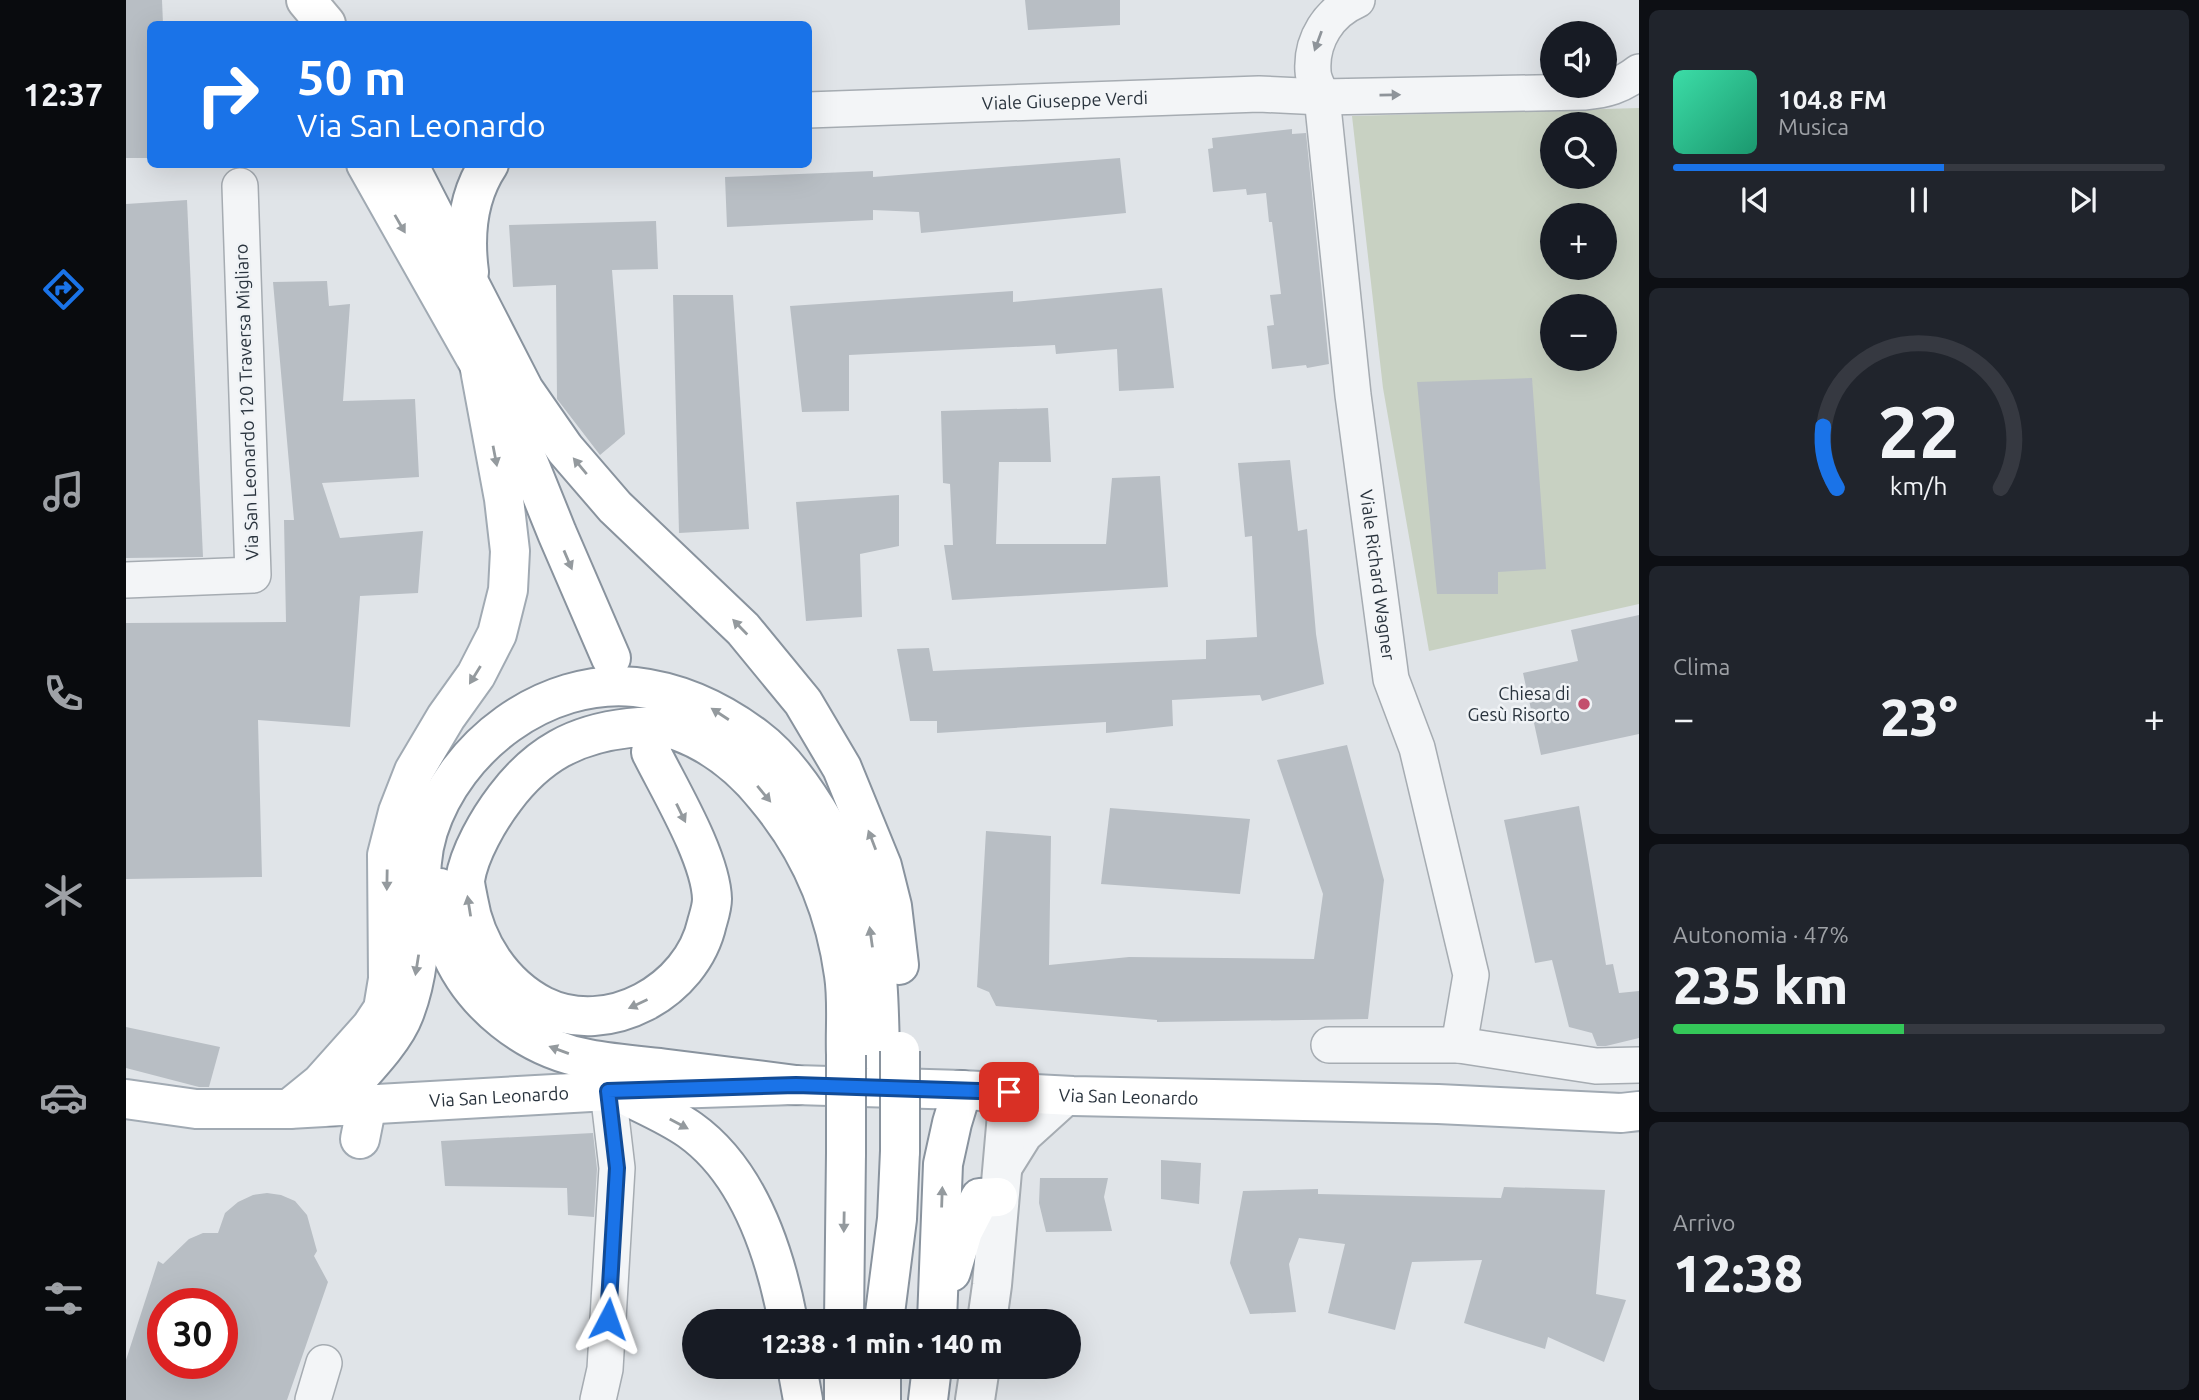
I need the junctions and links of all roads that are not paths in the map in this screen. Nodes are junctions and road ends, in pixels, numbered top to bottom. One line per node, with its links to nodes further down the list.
1 (306, 0): 3 (main road); 4 (main road)
2 (1357, 0): 6 (street, one-way to 6)
3 (310, 21)
4 (324, 21)
5 (1639, 72): 6 (street, Viale Giuseppe Verdi, one-way to 5)
6 (1322, 97): 7 (street, Viale Giuseppe Verdi); 18 (street, Viale Richard Wagner)
7 (812, 110)
8 (368, 168): 13 (main road, one-way to 13)
9 (410, 168): 12 (main road)
10 (486, 168): 12 (main road)
11 (240, 186): 14 (street, Via San Leonardo 120 Traversa Migliaro)
12 (476, 298): 19 (main road, one-way to 12)
13 (480, 364): 15 (main road, one-way to 15); 27 (main road, one-way to 27)
14 (126, 580)
15 (611, 658)
16 (648, 739): 16 (main road, one-way to 16); 19 (main road, one-way to 19); 21 (main road, one-way to 16)
17 (1329, 1045): 18 (street)
18 (1459, 1045): 20 (street)
19 (875, 1053): 29 (main road, one-way to 29); 30 (main road, bridge); 30 (main road, bridge)
20 (1637, 1066)
21 (796, 1085): 22 (main road, Via San Leonardo); 23 (main road, Via San Leonardo)
22 (962, 1090): 24 (main road, Via San Leonardo); 35 (main road, one-way to 22)
23 (613, 1092): 29 (main road, Via San Leonardo); 32 (main road, one-way to 32); 45 (street)
24 (1009, 1092): 25 (main road, Via San Leonardo); 31 (street)
25 (1065, 1096): 28 (main road, Via San Leonardo); 31 (street)
26 (126, 1099): 27 (main road, Via San Leonardo)
27 (289, 1109): 29 (main road, Via San Leonardo)
28 (1639, 1111)
29 (354, 1116)
30 (875, 1152): 33 (main road, one-way to 33); 34 (main road)
31 (1000, 1182): 36 (main road); 37 (street)
32 (786, 1309)
33 (846, 1309)
34 (885, 1309)
35 (938, 1309)
36 (941, 1309)
37 (989, 1309)
38 (324, 1363): 44 (street)
39 (799, 1379): 46 (main road)
40 (844, 1379): 47 (main road)
41 (881, 1379): 48 (main road)
42 (931, 1379): 49 (main road)
43 (978, 1379): 50 (street)
44 (313, 1400)
45 (598, 1400)
46 (803, 1400)
47 (844, 1400)
48 (881, 1400)
49 (928, 1400)
50 (975, 1400)

